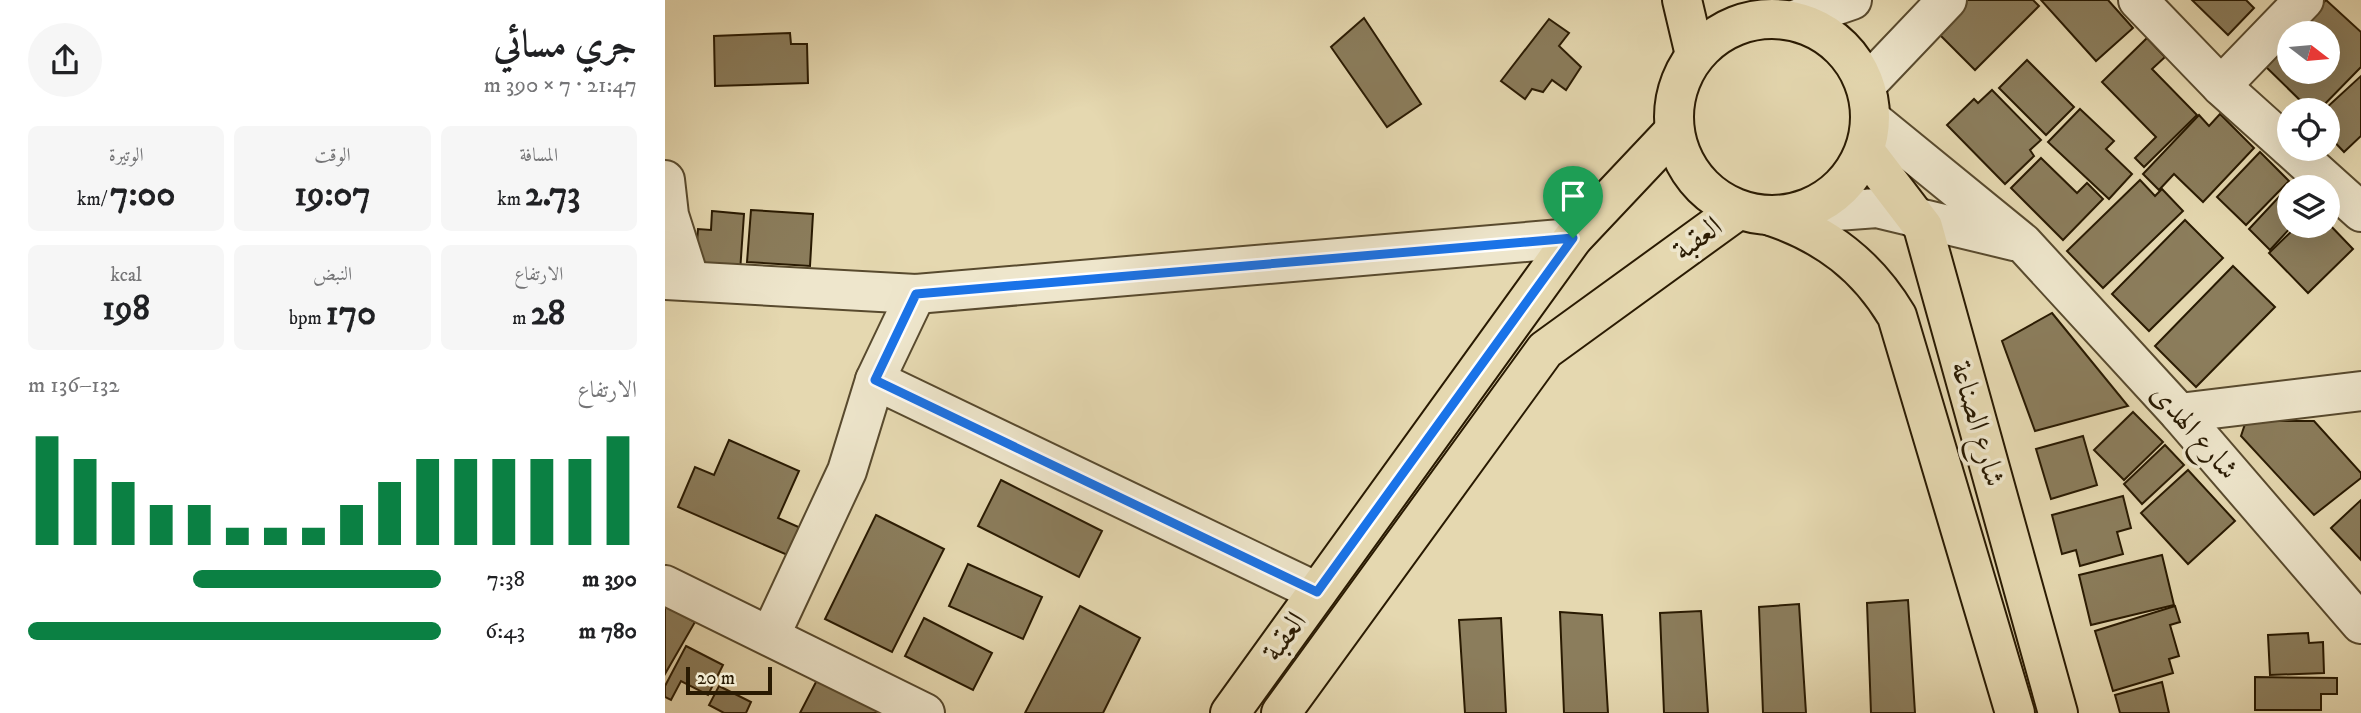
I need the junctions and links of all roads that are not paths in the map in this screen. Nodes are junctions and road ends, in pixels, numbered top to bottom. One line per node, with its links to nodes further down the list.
1 (1682, 0): 7 (main road)
2 (1852, 0): 6 (street)
3 (1947, 0): 9 (street)
4 (2138, 0): 8 (street)
5 (2304, 0): 8 (street)
6 (1788, 10): 7 (main road); 9 (main road)
7 (1695, 55): 10 (main road)
8 (2221, 86): 11 (street)
9 (1867, 118): 15 (main road); 16 (main road, شارع الصناعة); 18 (street, شارع الهدى)
10 (1674, 131): 15 (main road); 17 (main road, العقبة)
11 (2277, 136)
12 (2304, 161): 14 (street)
13 (665, 180): 19 (street)
14 (2361, 212)
15 (1755, 214): 16 (street); 30 (main road, العقبة); 31 (main road, شارع الصناعة)
16 (1919, 219): 18 (street); 32 (main road, شارع الصناعة)
17 (1573, 238): 20 (street); 25 (main road, العقبة)
18 (2023, 243): 23 (street, شارع الهدى)
19 (677, 280): 20 (street)
20 (916, 294): 21 (street)
21 (875, 380): 25 (street); 27 (street)
22 (2361, 391): 23 (street)
23 (2179, 413): 26 (street, شارع الهدى)
24 (665, 585): 27 (street)
25 (1317, 592): 29 (main road, العقبة)
26 (2361, 624)
27 (770, 636): 28 (street)
28 (925, 713)
29 (1230, 713)
30 (1281, 713)
31 (2015, 713)
32 (2058, 713)

